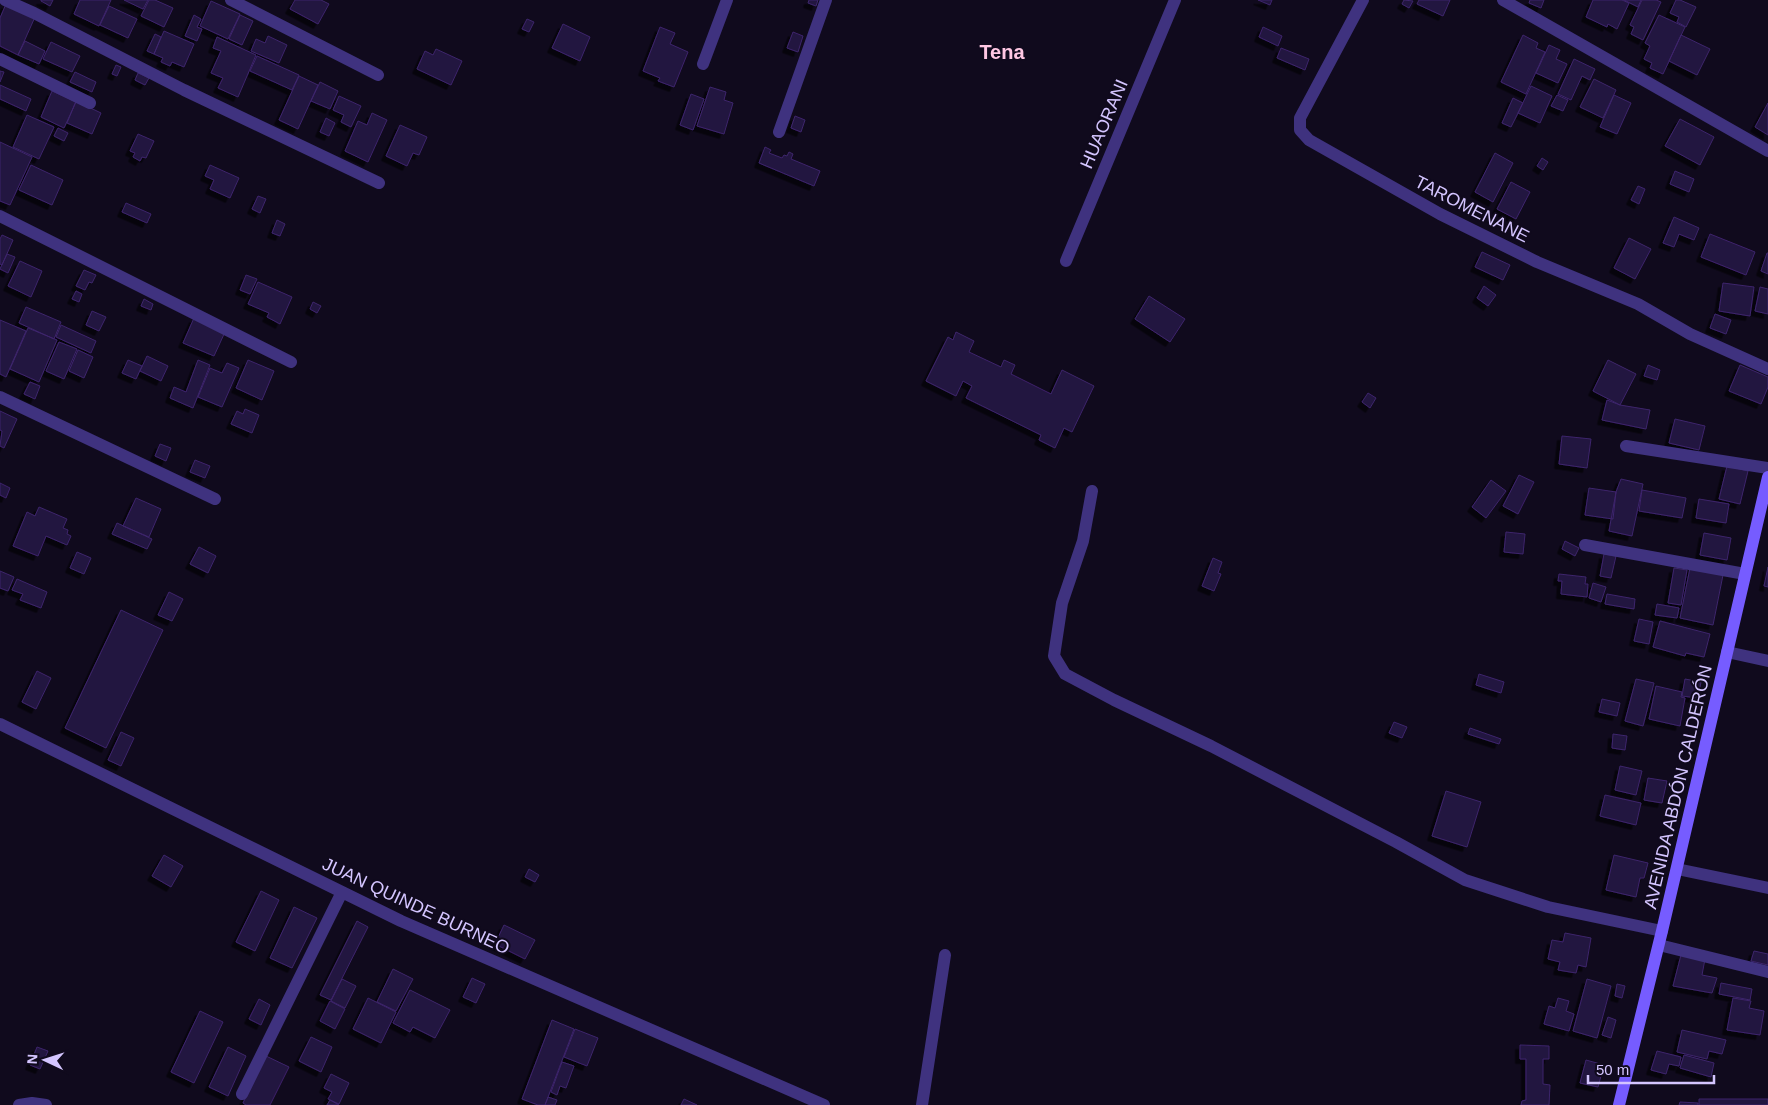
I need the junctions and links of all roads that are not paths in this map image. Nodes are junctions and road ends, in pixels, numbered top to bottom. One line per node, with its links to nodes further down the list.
1 (5, 0): 14 (street)
2 (231, 0): 10 (street)
3 (727, 0): 9 (street)
4 (826, 0): 12 (street)
5 (1174, 0): 16 (street, HUAORANI)
6 (1363, 0): 18 (street, TAROMENANE)
7 (1502, 0): 13 (street)
8 (0, 59): 11 (street)
9 (703, 64)
10 (378, 75)
11 (90, 103)
12 (779, 132)
13 (1768, 151)
14 (379, 182)
15 (0, 216): 17 (street)
16 (1066, 261)
17 (291, 362)
18 (1768, 369)
19 (0, 397): 24 (street)
20 (1626, 446): 21 (street)
21 (1768, 468)
22 (1768, 477): 26 (street, AVENIDA ABDÓN CALDERÓN)
23 (1092, 491): 33 (street)
24 (215, 499)
25 (1585, 545): 26 (street)
26 (1745, 574): 27 (street, AVENIDA ABDÓN CALDERÓN)
27 (1727, 652): 28 (street); 30 (street, AVENIDA ABDÓN CALDERÓN)
28 (1768, 661)
29 (0, 724): 32 (street, JUAN QUINDE BURNEO)
30 (1677, 869): 31 (street); 33 (street, AVENIDA ABDÓN CALDERÓN)
31 (1768, 888)
32 (342, 892): 37 (street); 40 (street, JUAN QUINDE BURNEO)
33 (1662, 931): 34 (street, AVENIDA ABDÓN CALDERÓN)
34 (1659, 946): 36 (street); 42 (street, AVENIDA ABDÓN CALDERÓN)
35 (945, 955): 41 (street)
36 (1768, 972)
37 (242, 1094)
38 (19, 1105): 39 (street)
39 (46, 1105)
40 (824, 1105)
41 (922, 1105)
42 (1619, 1105)

